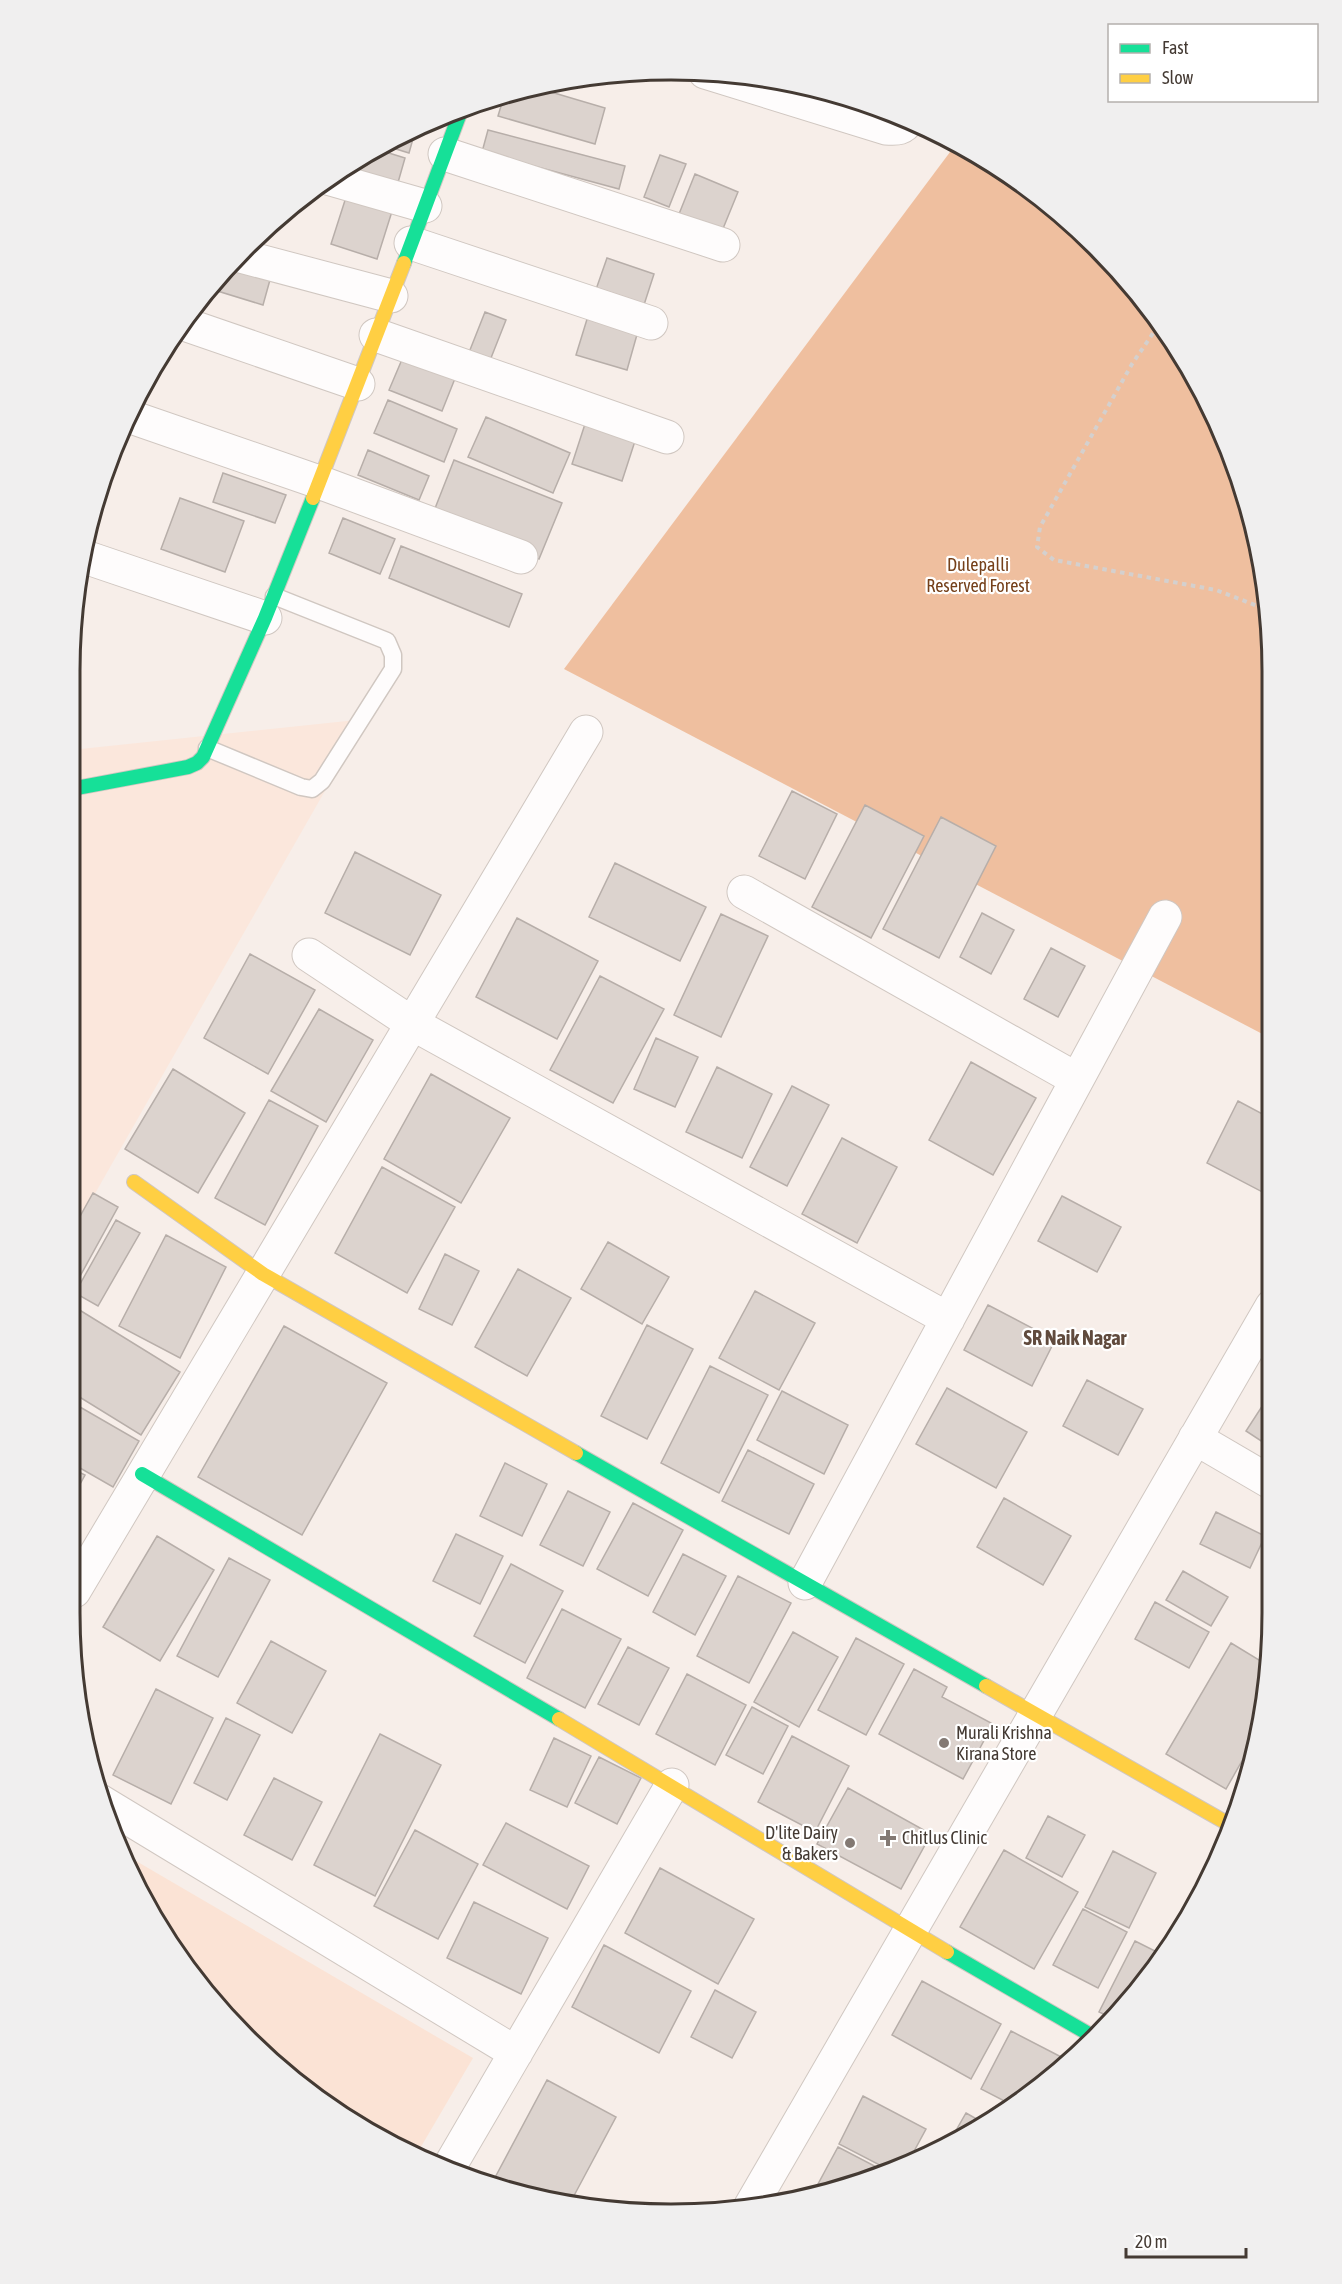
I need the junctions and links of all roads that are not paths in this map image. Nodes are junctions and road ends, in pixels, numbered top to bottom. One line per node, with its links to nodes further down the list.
1 (747, 85): 3 (street)
2 (451, 122): 4 (street)
3 (902, 127)
4 (445, 154): 6 (street); 8 (street)
5 (339, 181): 6 (street)
6 (425, 206): 7 (street)
7 (411, 243): 10 (street); 11 (street)
8 (723, 245)
9 (248, 258): 10 (street)
10 (391, 296): 13 (street)
11 (651, 323)
12 (191, 326): 14 (street)
13 (376, 336): 14 (street); 16 (street)
14 (358, 384): 17 (street)
15 (136, 419): 17 (street)
16 (667, 437)
17 (319, 482): 18 (street); 20 (street)
18 (521, 557)
19 (91, 559): 20 (street)
20 (270, 607): 22 (street); 22 (lane)
21 (586, 732): 27 (street)
22 (207, 748): 23 (street)
23 (80, 787)
24 (744, 892): 28 (street)
25 (1165, 917): 28 (street)
26 (309, 955): 27 (street)
27 (413, 1024): 30 (street); 31 (street)
28 (1076, 1079): 31 (street)
29 (134, 1182): 30 (street)
30 (263, 1274): 34 (street); 37 (street)
31 (948, 1319): 37 (street)
32 (1262, 1323): 33 (street)
33 (1195, 1438): 35 (street); 38 (street)
34 (142, 1474): 36 (street); 39 (street)
35 (1262, 1477)
36 (80, 1581)
37 (806, 1583): 38 (street)
38 (1035, 1714): 41 (street); 42 (street)
39 (672, 1785): 42 (street); 44 (street)
40 (113, 1809): 44 (street)
41 (1224, 1821)
42 (910, 1931): 43 (street); 46 (street)
43 (1087, 2033)
44 (516, 2053): 45 (street)
45 (452, 2162)
46 (755, 2198)

